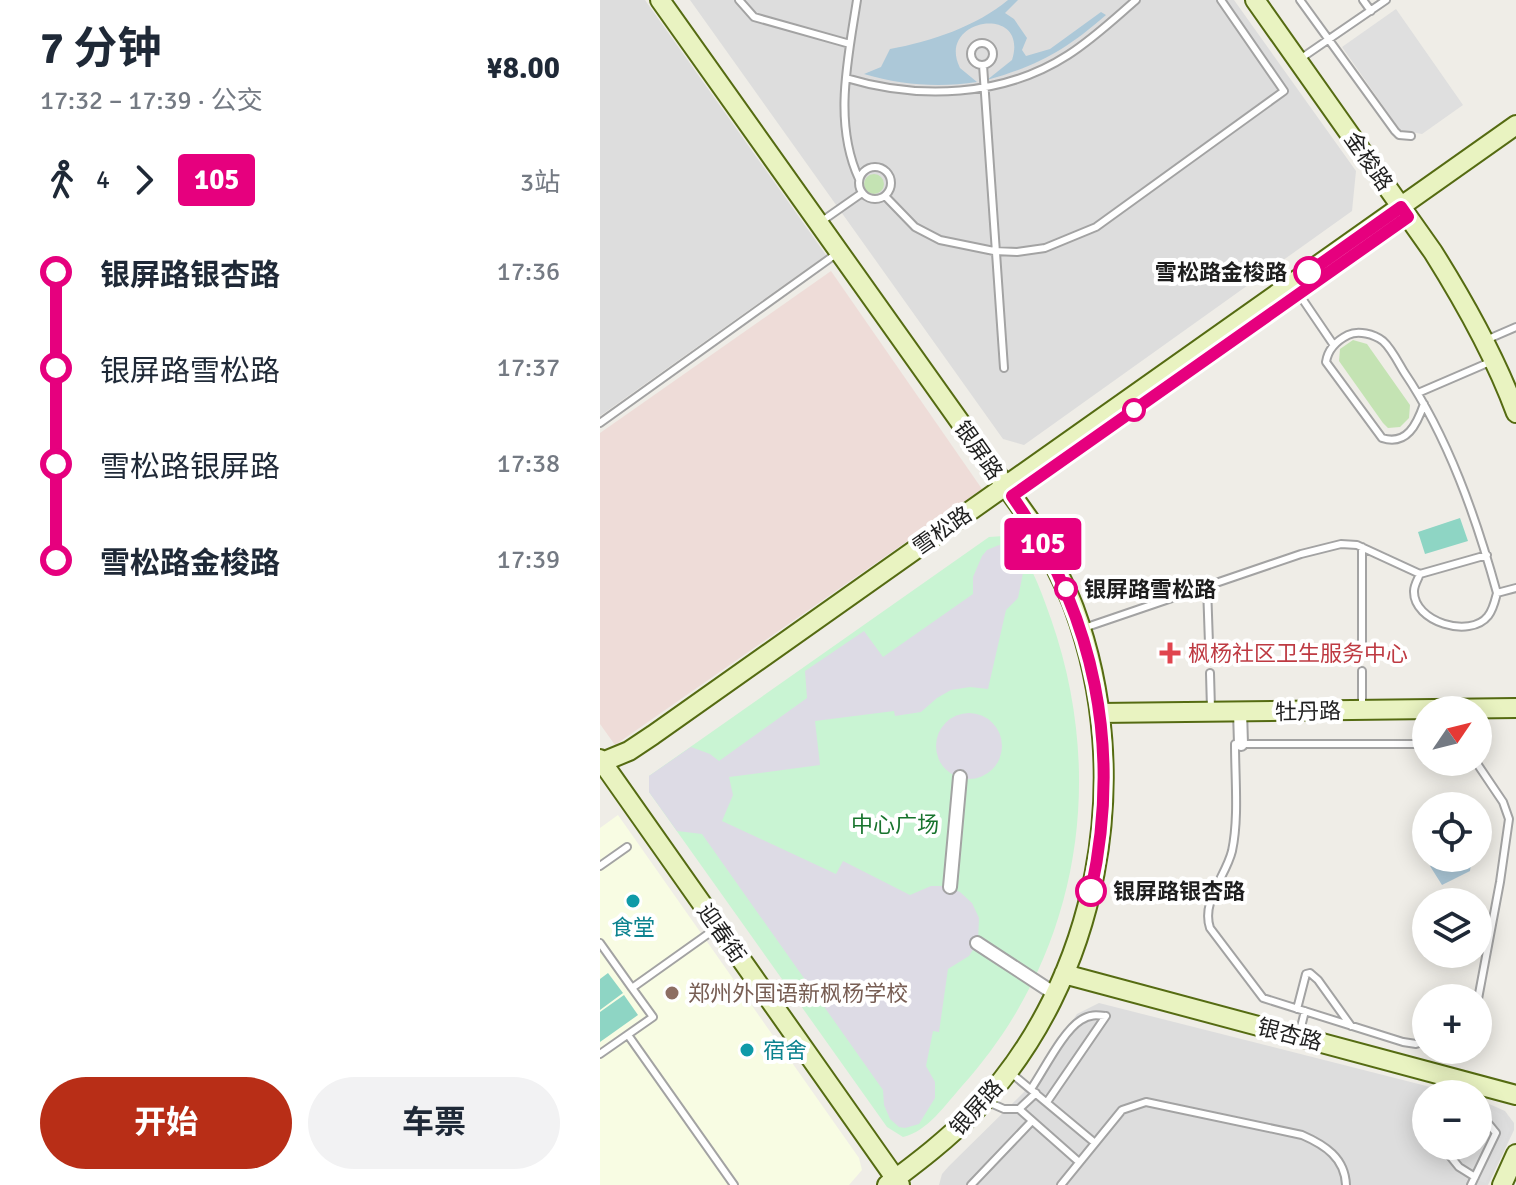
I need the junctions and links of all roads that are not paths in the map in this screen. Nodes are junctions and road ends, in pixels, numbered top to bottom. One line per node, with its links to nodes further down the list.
1 (660, 0): 24 (street, 银屏路)
2 (739, 0): 12 (lane)
3 (857, 0): 12 (lane)
4 (1136, 0): 16 (lane)
5 (1221, 0): 25 (lane)
6 (1255, 0): 13 (street, 金梭路)
7 (1300, 0): 11 (lane)
8 (1363, 0): 10 (lane)
9 (1386, 0): 10 (lane)
10 (1371, 11): 11 (lane)
11 (1328, 40): 13 (lane); 18 (lane)
12 (850, 44): 15 (lane)
13 (1298, 61): 23 (street, 金梭路)
14 (983, 65): 16 (lane)
15 (846, 78): 16 (lane); 20 (lane)
16 (984, 87): 25 (lane)
17 (1516, 125): 23 (street, 雪松路)
18 (1411, 136)
19 (1516, 140): 23 (street, 雪松路)
20 (859, 179): 21 (lane); 22 (lane)
21 (862, 193): 22 (lane); 24 (lane)
22 (885, 196): 25 (lane)
23 (1404, 212): 27 (street, 雪松路); 29 (street, 金梭路); 37 (street, 雪松路)
24 (819, 224): 26 (street, 银屏路)
25 (994, 251): 32 (lane)
26 (839, 252): 36 (lane); 37 (street, 银屏路)
27 (1299, 294): 30 (lane); 37 (street, 雪松路)
28 (1516, 327): 29 (lane)
29 (1484, 342): 31 (street, 金梭路)
30 (1333, 344): 33 (lane); 34 (lane)
31 (1493, 361): 33 (lane); 35 (street, 金梭路)
32 (1004, 368)
33 (1418, 393): 34 (lane)
34 (1424, 404): 39 (lane)
35 (1516, 413)
36 (600, 423)
37 (1009, 491): 44 (street, 银屏路); 56 (street, 雪松路)
38 (1362, 547): 40 (lane); 41 (lane); 45 (lane)
39 (1487, 555): 40 (lane); 43 (lane)
40 (1420, 574): 43 (lane)
41 (1207, 586): 44 (lane); 46 (lane)
42 (1516, 588): 43 (lane)
43 (1497, 593)
44 (1081, 629): 53 (street, 银屏路)
45 (1362, 643)
46 (1209, 644)
47 (1362, 671): 50 (lane)
48 (1210, 673): 52 (lane)
49 (1516, 708): 50 (street, 牡丹路)
50 (1362, 710): 51 (street, 牡丹路)
51 (1240, 711): 52 (street, 牡丹路); 54 (street)
52 (1211, 712): 53 (street, 牡丹路)
53 (1100, 713): 65 (street, 银屏路)
54 (1241, 744): 55 (lane); 69 (lane)
55 (1412, 744)
56 (602, 767): 62 (street, 迎春街)
57 (1485, 776): 66 (lane)
58 (960, 777): 61 (street)
59 (627, 847): 60 (lane)
60 (600, 866)
61 (950, 887)
62 (718, 927): 67 (lane); 89 (street, 迎春街)
63 (600, 943): 67 (lane)
64 (977, 943): 68 (street)
65 (1064, 974): 68 (street, 银屏路); 73 (street, 银杏路)
66 (1481, 984)
67 (632, 988): 72 (lane)
68 (1055, 994): 76 (street, 银屏路)
69 (1297, 1009): 70 (lane); 71 (lane)
70 (1305, 1011): 71 (lane); 73 (lane)
71 (1351, 1026): 74 (lane)
72 (628, 1035): 75 (lane); 90 (lane)
73 (1298, 1037): 78 (street, 银杏路)
74 (1412, 1043)
75 (600, 1054)
76 (1008, 1071): 77 (lane); 79 (street, 银屏路)
77 (1034, 1091): 80 (lane); 80 (lane); 81 (lane)
78 (1516, 1095)
79 (985, 1100): 81 (lane); 89 (street, 银屏路)
80 (1047, 1102): 83 (lane)
81 (1019, 1109): 82 (lane)
82 (1032, 1121): 87 (lane); 91 (lane)
83 (1095, 1143): 87 (lane); 93 (lane)
84 (1516, 1154): 95 (street)
85 (1453, 1160): 88 (lane)
86 (1483, 1160): 88 (lane)
87 (1079, 1162): 92 (lane)
88 (1475, 1177): 94 (lane)
89 (894, 1183)
90 (734, 1185)
91 (971, 1185)
92 (1061, 1185)
93 (1346, 1185)
94 (1471, 1185)
95 (1502, 1185)

